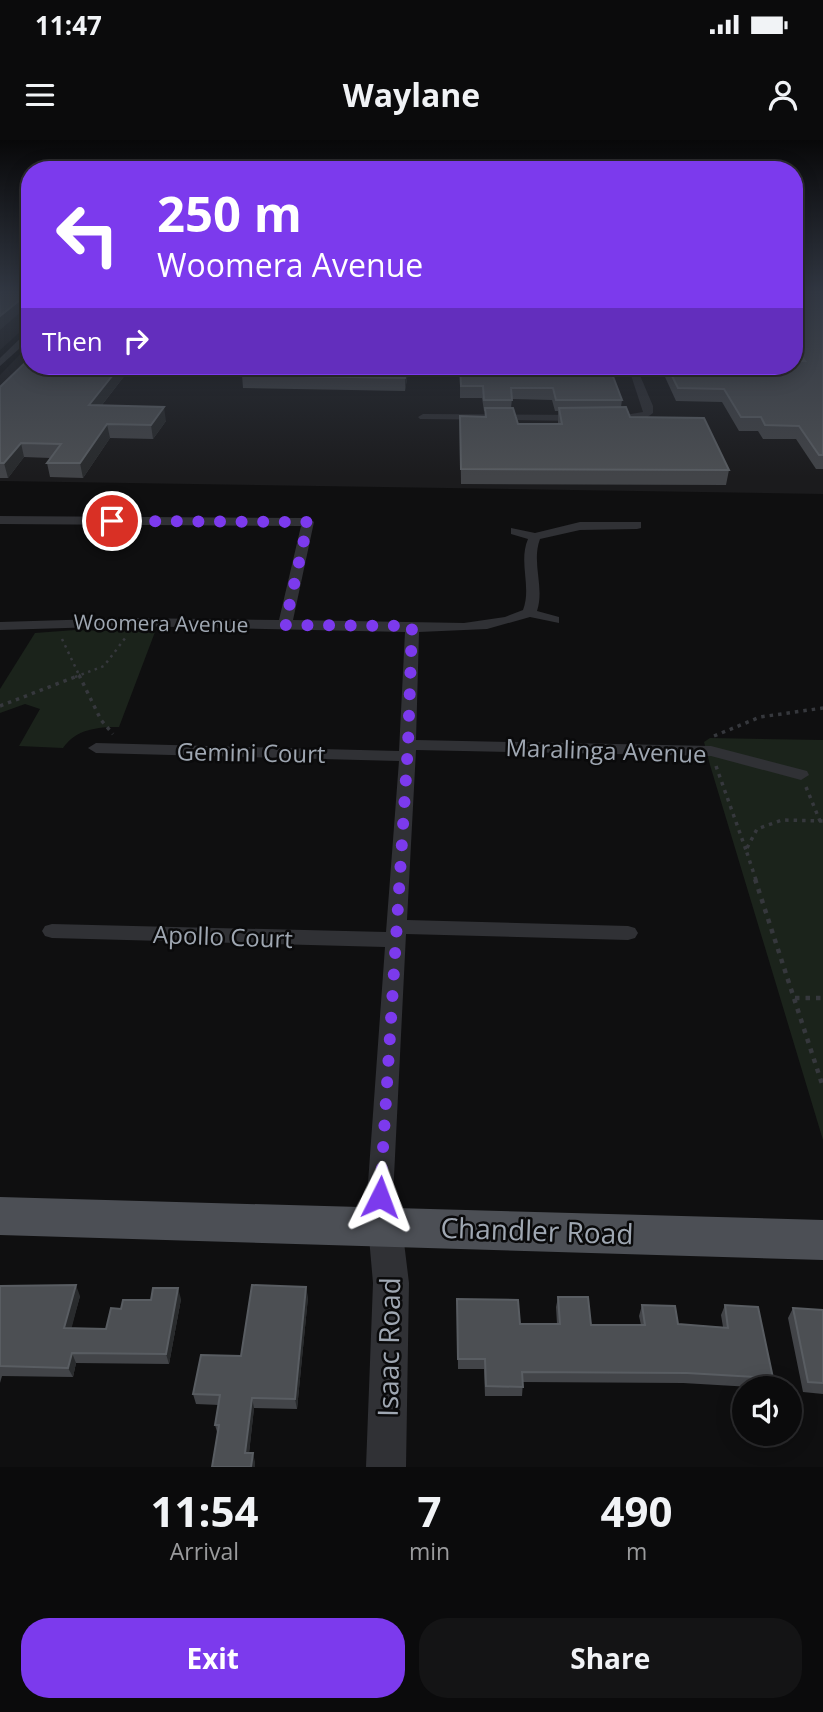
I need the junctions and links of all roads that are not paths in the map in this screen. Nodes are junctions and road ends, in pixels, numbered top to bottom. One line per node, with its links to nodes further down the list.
1 (636, 375): 4 (street)
2 (423, 417): 3 (street)
3 (588, 418)
4 (602, 418)
5 (0, 520): 11 (street)
6 (637, 526): 8 (street)
7 (515, 531): 8 (street)
8 (535, 537): 9 (street)
9 (529, 613): 10 (street); 13 (street, Woomera Avenue)
10 (554, 620)
11 (285, 625): 12 (street, Woomera Avenue); 13 (street, Woomera Avenue)
12 (0, 626)
13 (412, 626): 15 (street)
14 (96, 748): 15 (street, Gemini Court)
15 (407, 750): 16 (street, Maralinga Avenue); 19 (street)
16 (801, 775)
17 (52, 931): 19 (street, Apollo Court)
18 (628, 933): 19 (street, Apollo Court)
19 (395, 934): 21 (street)
20 (0, 1216): 21 (main road, Chandler Road)
21 (385, 1226): 22 (main road, Chandler Road); 23 (street, Isaac Road)
22 (823, 1240)
23 (386, 1467)

